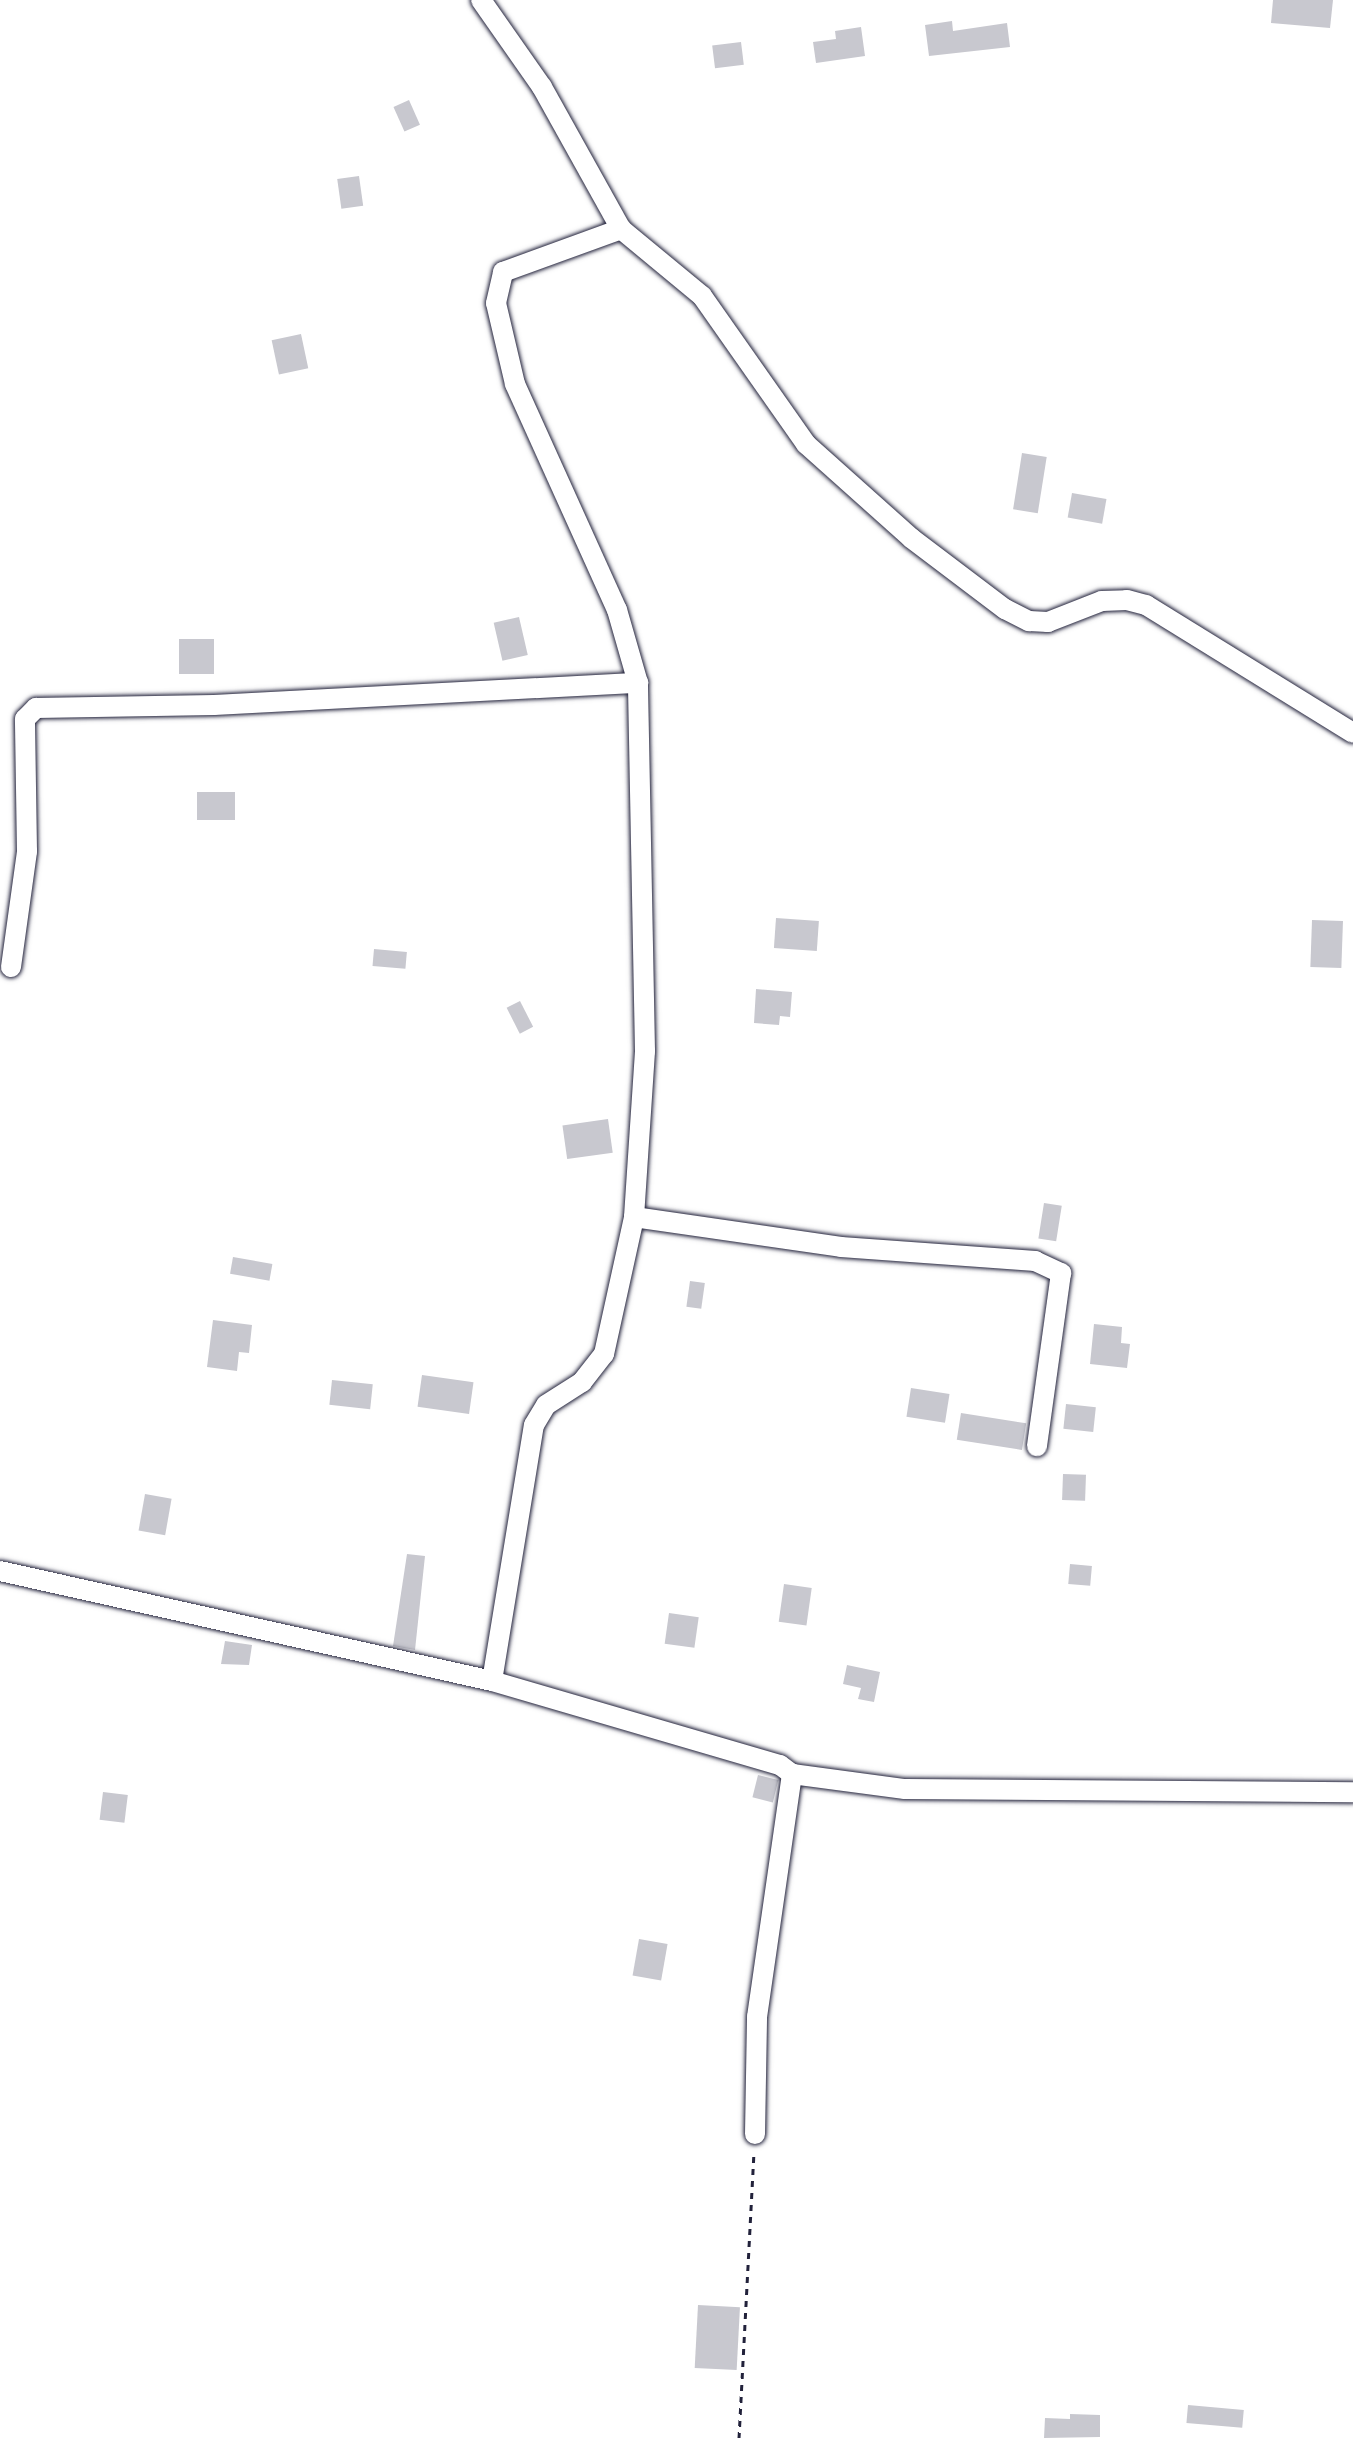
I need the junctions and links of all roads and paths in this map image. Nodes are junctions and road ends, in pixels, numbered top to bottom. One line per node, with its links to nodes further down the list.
1 (481, 0): 2 (street)
2 (621, 229): 3 (street); 4 (street)
3 (638, 683): 5 (street); 6 (street)
4 (1353, 733)
5 (11, 967)
6 (634, 1217): 7 (street); 9 (street)
7 (1037, 1446)
8 (0, 1571): 9 (street)
9 (492, 1681): 10 (street)
10 (792, 1774): 11 (street); 12 (street)
11 (1353, 1792)
12 (755, 2134): 13 (path)
13 (739, 2438)

